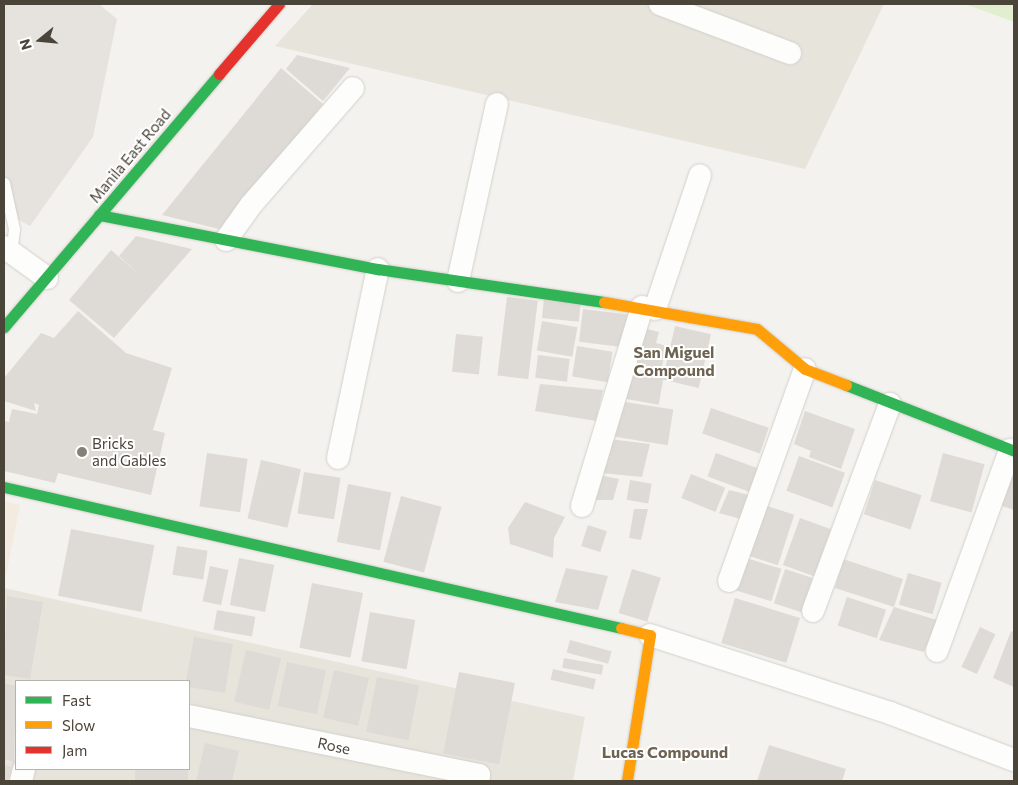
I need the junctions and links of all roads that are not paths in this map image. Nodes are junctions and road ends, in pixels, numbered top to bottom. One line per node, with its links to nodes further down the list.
1 (279, 4): 8 (street, Manila East Road)
2 (660, 4): 3 (street)
3 (790, 53)
4 (353, 88): 9 (street)
5 (497, 104): 13 (street)
6 (700, 176): 14 (street)
7 (4, 183): 10 (lane)
8 (99, 216): 9 (street); 12 (street, Manila East Road)
9 (226, 240): 11 (street)
10 (7, 250): 12 (street)
11 (378, 269): 13 (street); 19 (street)
12 (47, 278): 15 (street, Manila East Road)
13 (458, 281): 14 (street)
14 (649, 308): 16 (street); 21 (street)
15 (4, 327)
16 (805, 369): 17 (street); 22 (street)
17 (890, 404): 18 (street); 23 (street)
18 (1012, 451): 25 (street)
19 (338, 458)
20 (4, 488): 24 (street)
21 (582, 506)
22 (729, 581)
23 (813, 611)
24 (650, 635): 27 (street); 29 (street)
25 (937, 651)
26 (190, 716): 28 (street, Rose)
27 (1014, 760)
28 (479, 778)
29 (627, 781)

